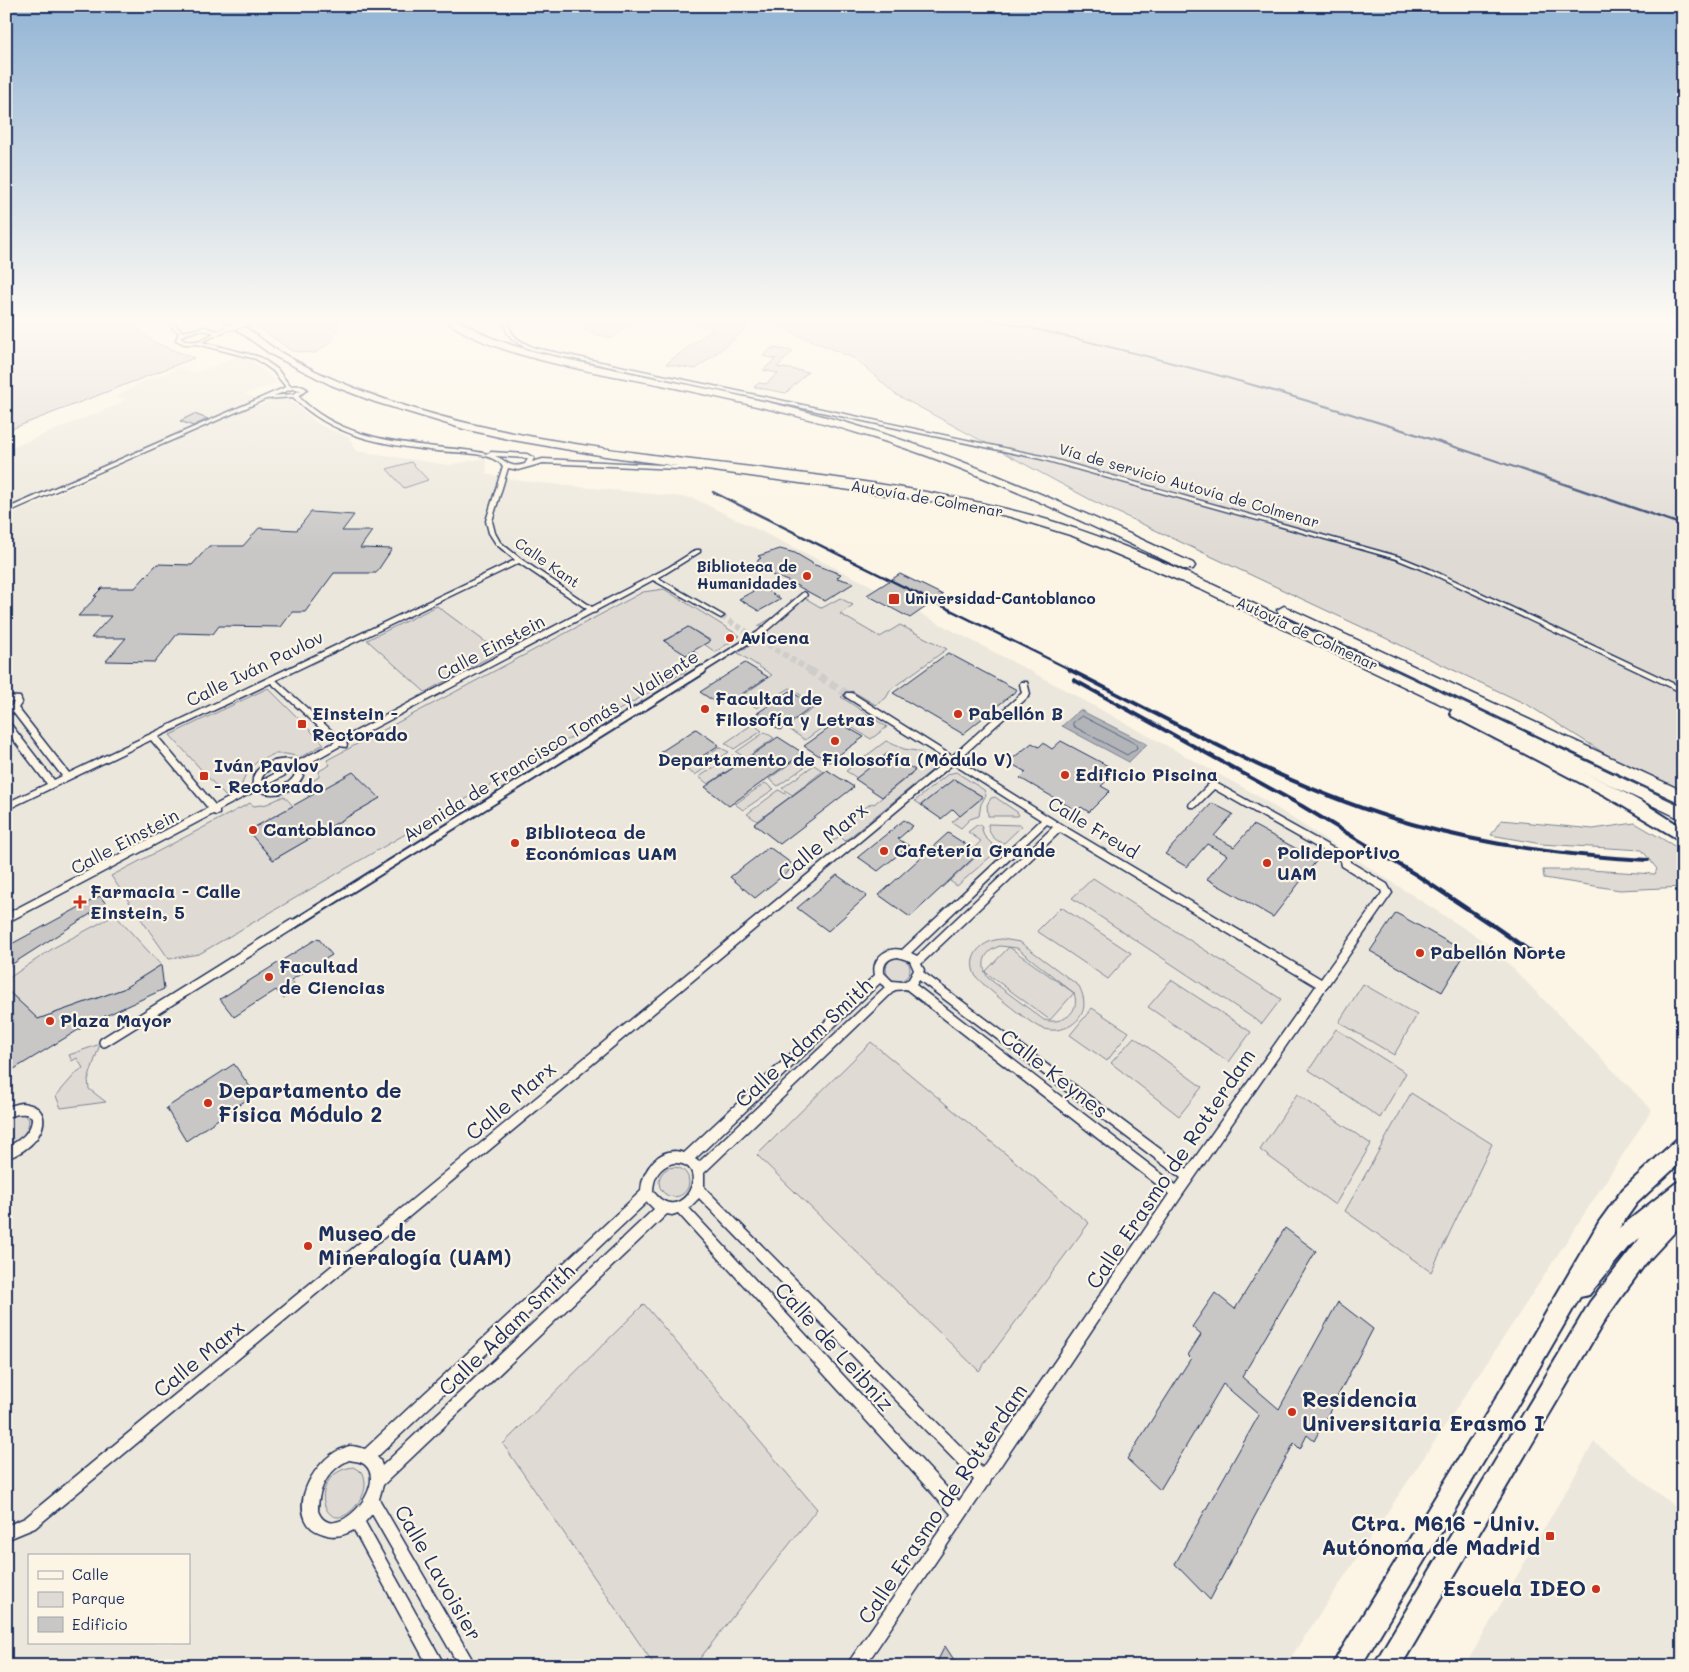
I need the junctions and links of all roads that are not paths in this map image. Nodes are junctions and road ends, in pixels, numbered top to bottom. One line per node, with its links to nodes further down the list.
1 (270, 397): 13 (street)
2 (296, 397): 6 (street)
3 (370, 397): 11 (highway, Autovía de Colmenar)
4 (737, 397): 21 (highway, Autovía de Colmenar)
5 (758, 397): 24 (street, Vía de servicio Autovía de Colmenar)
6 (463, 451): 7 (street); 8 (street)
7 (515, 456): 8 (street); 9 (street)
8 (505, 464): 10 (street); 12 (street, Calle Kant)
9 (528, 464): 10 (street); 11 (street)
10 (518, 468): 12 (street)
11 (726, 469): 20 (highway, Autovía de Colmenar)
12 (502, 476): 15 (street, Calle Kant)
13 (6, 511)
14 (698, 551): 16 (street, Calle Einstein)
15 (519, 560): 18 (street, Calle Kant); 22 (street, Calle Iván Pavlov)
16 (654, 578): 18 (street, Calle Einstein); 19 (street)
17 (804, 595): 54 (street, Avenida de Francisco Tomás y Valiente)
18 (592, 610): 31 (street, Calle Einstein)
19 (721, 616)
20 (1374, 666): 28 (highway); 42 (highway, Autovía de Colmenar)
21 (1414, 671): 37 (highway); 38 (highway, Autovía de Colmenar)
22 (271, 679): 30 (street, Calle Iván Pavlov); 31 (street)
23 (1024, 684): 32 (street, Calle Marx)
24 (1683, 690)
25 (849, 695): 32 (street, Calle Freud)
26 (6, 698): 27 (street)
27 (10, 711): 34 (street)
28 (1457, 712): 45 (highway)
29 (6, 724): 35 (street)
30 (152, 736): 34 (street, Calle Iván Pavlov); 41 (street)
31 (341, 744): 33 (street, Calle Einstein)
32 (953, 760): 43 (street, Calle Freud); 75 (street, Calle Marx)
33 (300, 766): 36 (street, Calle Einstein); 36 (street, Calle Einstein)
34 (66, 777): 35 (street, Calle Iván Pavlov)
35 (52, 784): 40 (street, Calle Iván Pavlov)
36 (258, 788): 41 (street, Calle Einstein)
37 (1683, 790)
38 (1683, 798)
39 (1193, 805): 52 (street, Calle Erasmo de Rotterdam)
40 (6, 807)
41 (215, 810): 46 (street, Calle Einstein); 47 (street, Calle Einstein)
42 (1683, 814)
43 (1047, 819): 44 (street, Calle Freud); 48 (street)
44 (1059, 827): 49 (street); 52 (street, Calle Freud)
45 (1683, 836)
46 (6, 919)
47 (6, 925)
48 (904, 954): 49 (street); 50 (street)
49 (917, 968): 51 (street); 60 (street, Calle Keynes)
50 (880, 978): 53 (street); 58 (street, Calle Adam Smith)
51 (908, 985): 53 (street); 63 (street, Calle Keynes)
52 (1322, 985): 60 (street, Calle Erasmo de Rotterdam)
53 (894, 986): 59 (street, Calle Adam Smith)
54 (104, 1042)
55 (6, 1112): 57 (street)
56 (1683, 1147): 68 (highway)
57 (6, 1154)
58 (686, 1159): 59 (street); 64 (street)
59 (698, 1171): 61 (street)
60 (1189, 1178): 63 (street, Calle Erasmo de Rotterdam)
61 (698, 1189): 66 (street); 71 (street, Calle de Leibniz)
62 (1683, 1190): 68 (highway)
63 (1177, 1193): 71 (street, Calle Erasmo de Rotterdam)
64 (647, 1194): 65 (street); 69 (street, Calle Adam Smith)
65 (664, 1208): 66 (street); 70 (street, Calle Adam Smith)
66 (680, 1208): 73 (street, Calle de Leibniz)
67 (1683, 1209): 80 (highway)
68 (1559, 1314): 79 (highway)
69 (368, 1456): 70 (street); 74 (street)
70 (378, 1480): 72 (street)
71 (984, 1480): 73 (street, Calle Erasmo de Rotterdam)
72 (372, 1501): 74 (street); 77 (street, Calle Lavoisier)
73 (960, 1513): 78 (street, Calle Erasmo de Rotterdam)
74 (356, 1520): 76 (street)
75 (6, 1533)
76 (437, 1666)
77 (468, 1666)
78 (856, 1666)
79 (1346, 1666)
80 (1386, 1666)

